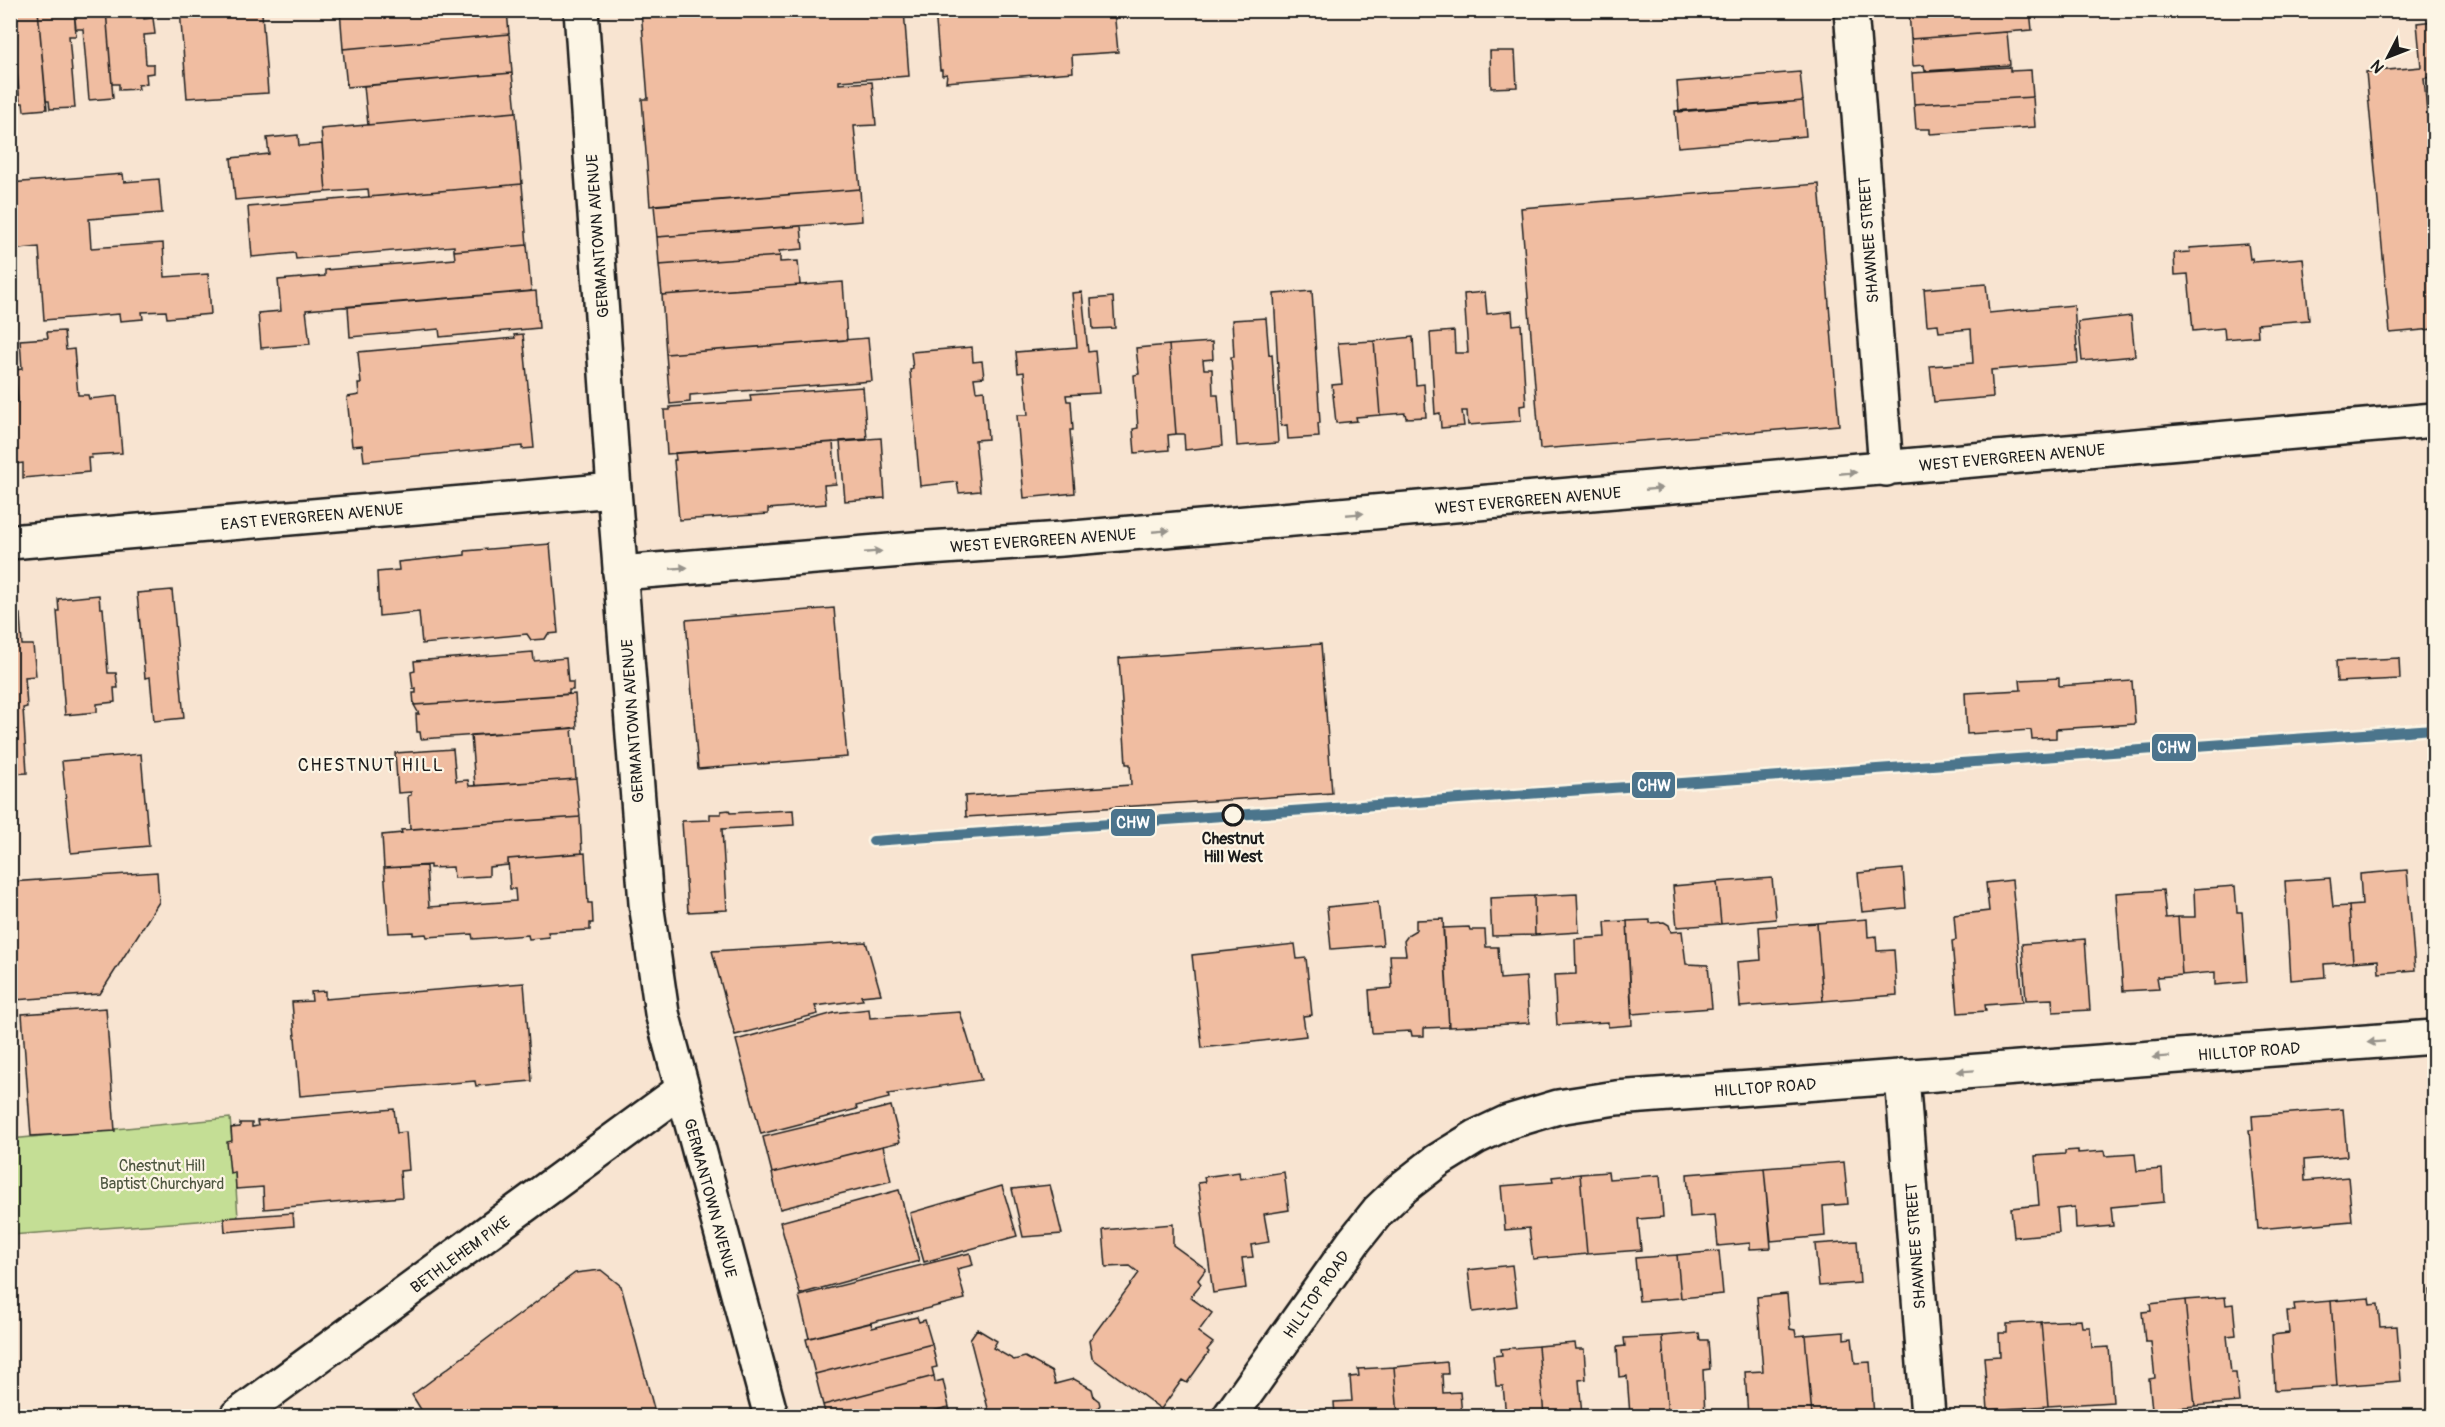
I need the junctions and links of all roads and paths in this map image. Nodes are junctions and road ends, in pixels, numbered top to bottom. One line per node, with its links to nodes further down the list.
1 (581, 10): 5 (street, GERMANTOWN AVENUE)
2 (1851, 10): 4 (street, SHAWNEE STREET)
3 (2434, 420): 4 (street, WEST EVERGREEN AVENUE)
4 (1886, 469): 7 (street, WEST EVERGREEN AVENUE, one-way to 4)
5 (614, 490): 6 (street, EAST EVERGREEN AVENUE); 7 (street, GERMANTOWN AVENUE)
6 (10, 542)
7 (620, 573): 10 (street, GERMANTOWN AVENUE)
8 (2434, 1037): 9 (street, HILLTOP ROAD, one-way to 9)
9 (1902, 1076): 13 (street, HILLTOP ROAD); 14 (street, SHAWNEE STREET)
10 (682, 1090): 11 (street, BETHLEHEM PIKE); 12 (street, GERMANTOWN AVENUE)
11 (237, 1416)
12 (771, 1416)
13 (1230, 1416)
14 (1928, 1416)

